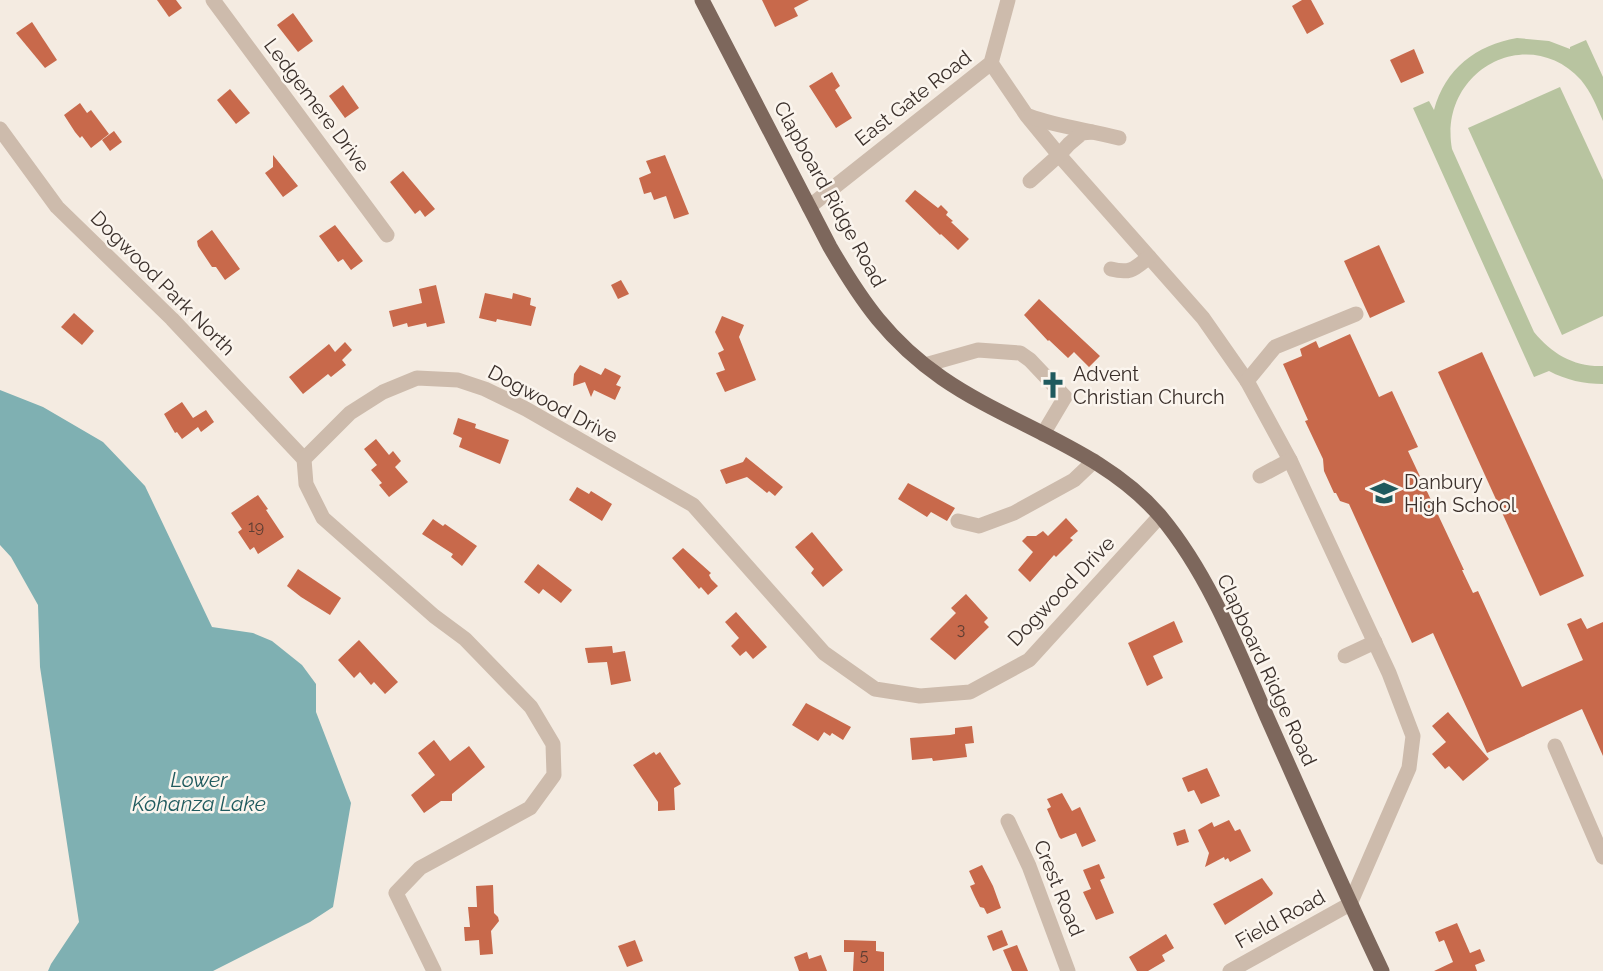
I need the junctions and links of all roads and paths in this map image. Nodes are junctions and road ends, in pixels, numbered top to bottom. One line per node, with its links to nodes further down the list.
1 (213, 0): 12 (street, Ledgemere Drive)
2 (702, 0): 11 (main road, Clapboard Ridge Road)
3 (1008, 0): 4 (street, East Gate Road)
4 (991, 63): 5 (street); 11 (street, East Gate Road)
5 (1027, 116): 7 (street); 9 (street)
6 (0, 129): 19 (street, Dogwood Park North)
7 (1095, 132): 8 (street); 9 (street)
8 (1119, 138)
9 (1059, 155): 10 (street); 13 (street)
10 (1030, 181)
11 (809, 207): 16 (main road, Clapboard Ridge Road)
12 (387, 235)
13 (1149, 257): 14 (street); 17 (street)
14 (1111, 269)
15 (1356, 314): 17 (street)
16 (925, 365): 18 (main road, Clapboard Ridge Road); 18 (street)
17 (1247, 381): 20 (street)
18 (1043, 434): 21 (main road, Clapboard Ridge Road)
19 (304, 459): 23 (street, Dogwood Drive); 31 (street)
20 (1290, 460): 22 (street); 25 (street)
21 (1095, 461): 23 (main road, Clapboard Ridge Road); 24 (street)
22 (1260, 476)
23 (1160, 516): 30 (main road, Clapboard Ridge Road)
24 (958, 521)
25 (1375, 642): 26 (street); 30 (street)
26 (1345, 656)
27 (1555, 746): 29 (street)
28 (1008, 821): 32 (street, Crest Road)
29 (1603, 857)
30 (1350, 904): 33 (street, Field Road); 34 (main road, Clapboard Ridge Road)
31 (434, 971)
32 (1068, 971)
33 (1230, 971)
34 (1382, 971)

